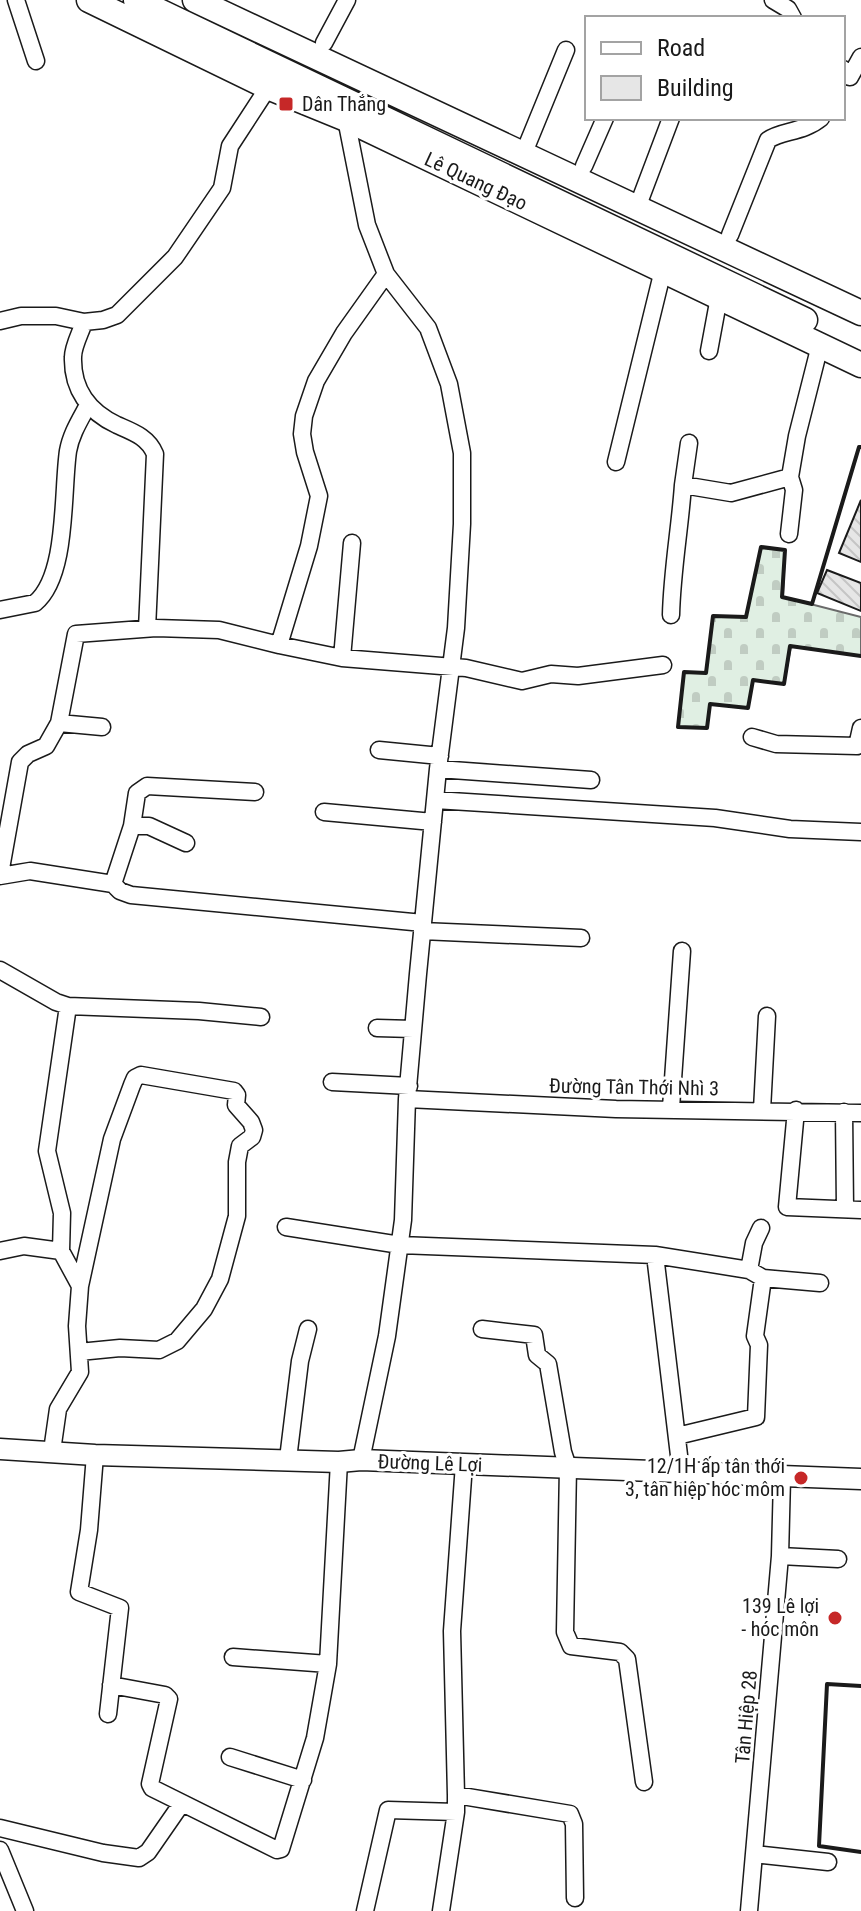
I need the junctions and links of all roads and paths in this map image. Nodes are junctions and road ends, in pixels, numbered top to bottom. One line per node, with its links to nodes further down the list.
1 (16, 0): 12 (street)
2 (89, 0): 13 (highway, Lê Quang Đạo)
3 (136, 0): 13 (highway, Lê Quang Đạo)
4 (195, 0): 9 (highway)
5 (233, 0): 9 (highway)
6 (347, 0): 9 (street)
7 (773, 0): 8 (street)
8 (792, 16)
9 (320, 50): 19 (highway)
10 (566, 50): 19 (street)
11 (861, 57): 14 (street)
12 (36, 61)
13 (274, 78): 15 (highway, Lê Quang Đạo); 29 (street)
14 (849, 78)
15 (350, 111): 23 (highway, Lê Quang Đạo); 24 (street); 31 (highway, Lê Quang Đạo)
16 (604, 120): 20 (street)
17 (670, 120): 21 (street)
18 (818, 120): 22 (street)
19 (526, 147): 20 (highway); 21 (highway)
20 (584, 166): 21 (highway)
21 (640, 200): 22 (highway); 27 (highway)
22 (730, 235): 26 (highway)
23 (663, 270): 25 (highway, Lê Quang Đạo); 36 (street)
24 (386, 274): 44 (street); 47 (street)
25 (719, 297): 30 (highway, Lê Quang Đạo); 32 (street)
26 (861, 297)
27 (861, 313)
28 (0, 321): 29 (street)
29 (84, 322): 34 (street)
30 (820, 345): 33 (highway, Lê Quang Đạo); 37 (street)
31 (861, 347)
32 (709, 351)
33 (861, 365)
34 (88, 405): 41 (street); 43 (street)
35 (689, 443): 38 (street)
36 (616, 462)
37 (790, 477): 38 (street); 39 (street)
38 (683, 485): 42 (street)
39 (789, 534)
40 (352, 543): 45 (street)
41 (0, 610)
42 (671, 615)
43 (147, 629): 44 (street); 48 (street)
44 (279, 645): 45 (street)
45 (342, 658): 47 (street)
46 (663, 665): 47 (street)
47 (453, 668): 53 (street)
48 (59, 723): 49 (street); 62 (street)
49 (102, 727)
50 (861, 728): 51 (street)
51 (752, 737)
52 (379, 750): 53 (street)
53 (439, 763): 54 (street); 56 (street)
54 (591, 780)
55 (255, 792): 59 (street)
56 (435, 800): 58 (street); 60 (street)
57 (324, 812): 58 (street)
58 (433, 822): 64 (street)
59 (132, 826): 61 (street); 63 (street)
60 (861, 832)
61 (186, 843)
62 (0, 875): 63 (street)
63 (113, 884): 64 (street)
64 (423, 927): 65 (street); 72 (street)
65 (581, 938)
66 (682, 951): 75 (street)
67 (0, 970): 68 (street)
68 (68, 1006): 70 (street); 84 (street)
69 (767, 1016): 76 (street)
70 (261, 1017)
71 (377, 1028): 72 (street)
72 (413, 1029): 74 (street)
73 (332, 1082): 74 (street, Đường Tân Thới Nhì 3)
74 (408, 1092): 75 (street, Đường Tân Thới Nhì 3); 82 (street)
75 (671, 1108): 76 (street, Đường Tân Thới Nhì 3)
76 (762, 1110): 77 (street, Đường Tân Thới Nhì 3)
77 (796, 1110): 78 (street, Đường Tân Thới Nhì 3); 79 (street)
78 (853, 1112): 79 (street)
79 (853, 1210)
80 (286, 1227): 82 (street)
81 (761, 1228): 86 (street)
82 (400, 1245): 85 (street); 97 (street)
83 (0, 1251): 84 (street)
84 (61, 1251): 88 (street)
85 (655, 1255): 86 (street); 92 (street)
86 (756, 1274): 87 (street); 92 (street)
87 (820, 1283)
88 (80, 1286): 91 (street); 91 (street)
89 (308, 1329): 96 (street)
90 (482, 1329): 100 (street)
91 (79, 1352): 94 (street)
92 (677, 1436): 101 (street)
93 (0, 1449): 94 (main road, Đường Lê Lợi)
94 (52, 1451): 95 (main road, Đường Lê Lợi)
95 (95, 1455): 96 (main road, Đường Lê Lợi); 108 (street)
96 (288, 1459): 98 (main road, Đường Lê Lợi)
97 (361, 1460): 98 (main road, Đường Lê Lợi); 99 (main road, Đường Lê Lợi)
98 (339, 1462): 107 (street)
99 (464, 1464): 100 (main road, Đường Lê Lợi); 114 (street)
100 (568, 1467): 101 (main road, Đường Lê Lợi); 112 (street)
101 (681, 1472): 102 (main road, Đường Lê Lợi)
102 (782, 1478): 103 (main road, Đường Lê Lợi); 104 (street, Tân Hiệp 28)
103 (861, 1479)
104 (780, 1556): 105 (street); 117 (street, Tân Hiệp 28)
105 (838, 1559)
106 (233, 1657): 107 (street)
107 (328, 1664): 111 (street)
108 (111, 1685): 109 (street); 113 (street)
109 (108, 1714)
110 (230, 1757): 111 (street)
111 (303, 1780): 113 (street)
112 (644, 1782)
113 (182, 1803): 115 (street)
114 (456, 1803): 119 (street); 121 (street); 122 (street)
115 (0, 1828)
116 (0, 1850): 120 (street)
117 (754, 1854): 118 (street); 123 (street, Tân Hiệp 28)
118 (828, 1862)
119 (575, 1898)
120 (25, 1911)
121 (365, 1911)
122 (441, 1911)
123 (749, 1911)

